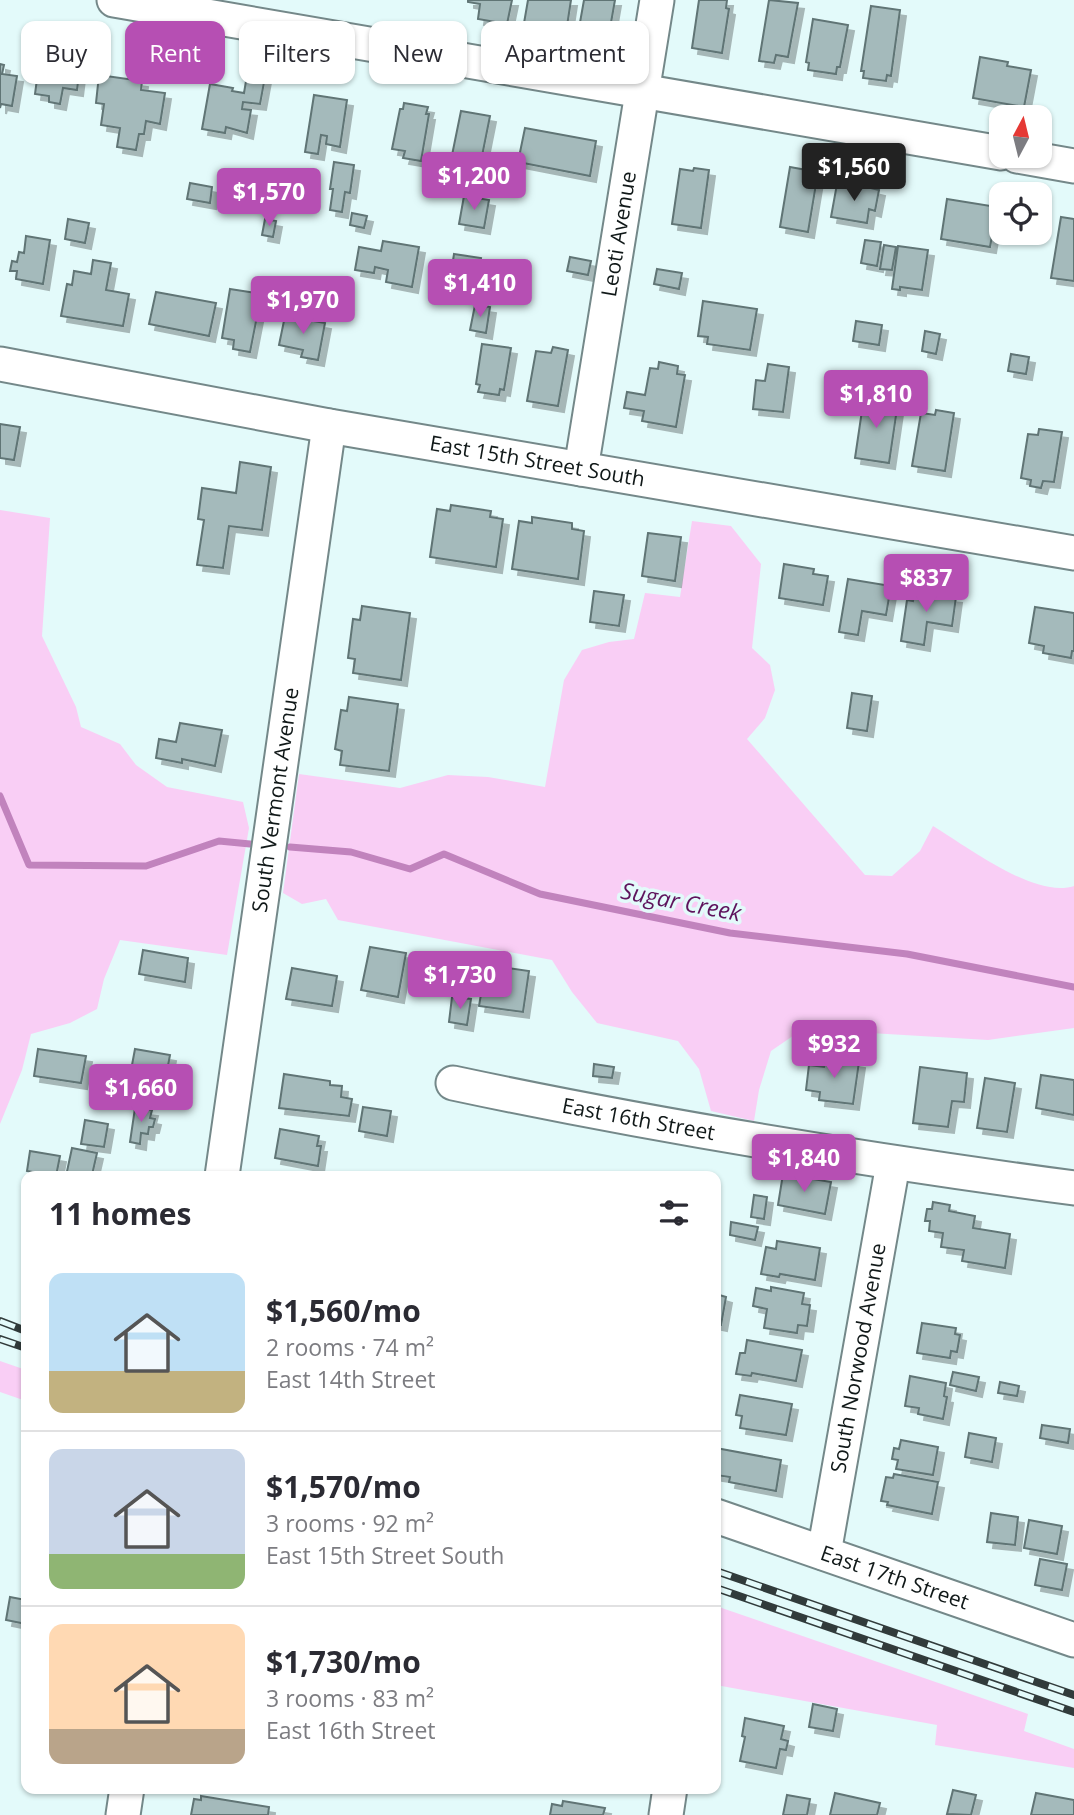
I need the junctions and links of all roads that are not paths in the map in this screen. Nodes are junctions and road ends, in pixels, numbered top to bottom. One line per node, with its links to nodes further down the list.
1 (114, 0): 3 (street)
2 (657, 0): 3 (street, Leoti Avenue)
3 (644, 90): 4 (street); 9 (street, Leoti Avenue)
4 (989, 151)
5 (1052, 162): 6 (street)
6 (1074, 166)
7 (0, 364): 8 (street, East 15th Street South)
8 (330, 426): 9 (street, East 15th Street South); 13 (street, South Vermont Avenue)
9 (582, 469): 10 (street, East 15th Street South)
10 (1074, 553)
11 (453, 1083): 12 (street, East 16th Street)
12 (893, 1164): 14 (street, East 16th Street); 16 (street, South Norwood Avenue)
13 (223, 1171)
14 (1074, 1188)
15 (721, 1518): 16 (street, East 17th Street)
16 (824, 1553): 17 (street, East 17th Street)
17 (1074, 1640)
18 (126, 1794): 20 (street)
19 (669, 1794): 21 (street)
20 (123, 1815)
21 (666, 1815)

